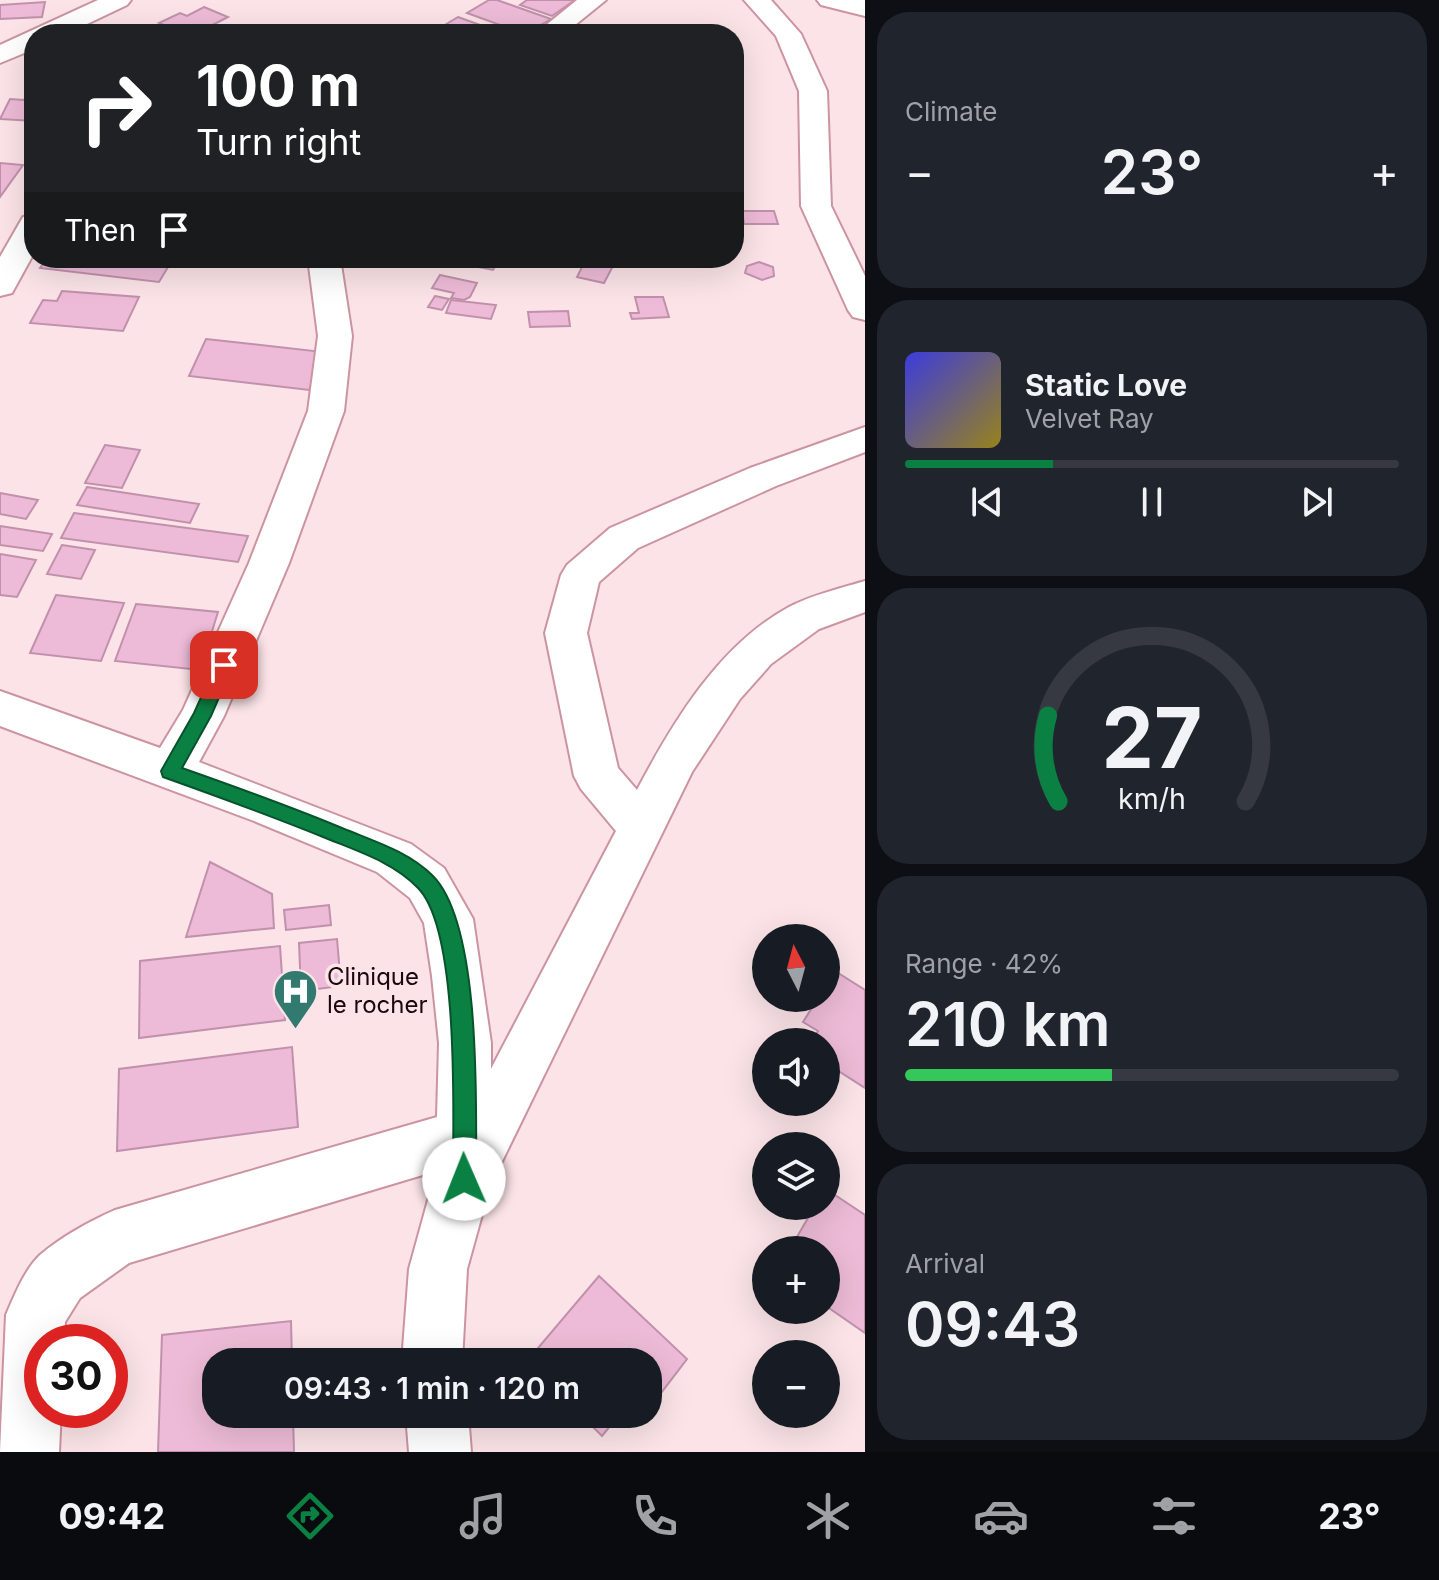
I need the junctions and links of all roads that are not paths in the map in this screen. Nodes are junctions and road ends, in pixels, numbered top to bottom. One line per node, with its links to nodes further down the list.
1 (118, 0): 6 (street)
2 (593, 0): 7 (street)
3 (757, 0): 13 (street)
4 (830, 0): 5 (street)
5 (865, 8)
6 (66, 24)
7 (561, 24)
8 (24, 44): 9 (street)
9 (0, 55)
10 (24, 242): 12 (street)
11 (325, 268): 17 (street)
12 (0, 286)
13 (865, 310)
14 (865, 439): 18 (street)
15 (865, 596): 18 (street)
16 (0, 708): 17 (street)
17 (170, 771): 19 (street)
18 (641, 828): 19 (street)
19 (464, 1158): 20 (street); 22 (street)
20 (433, 1348)
21 (438, 1428): 23 (street)
22 (28, 1452)
23 (440, 1452)

